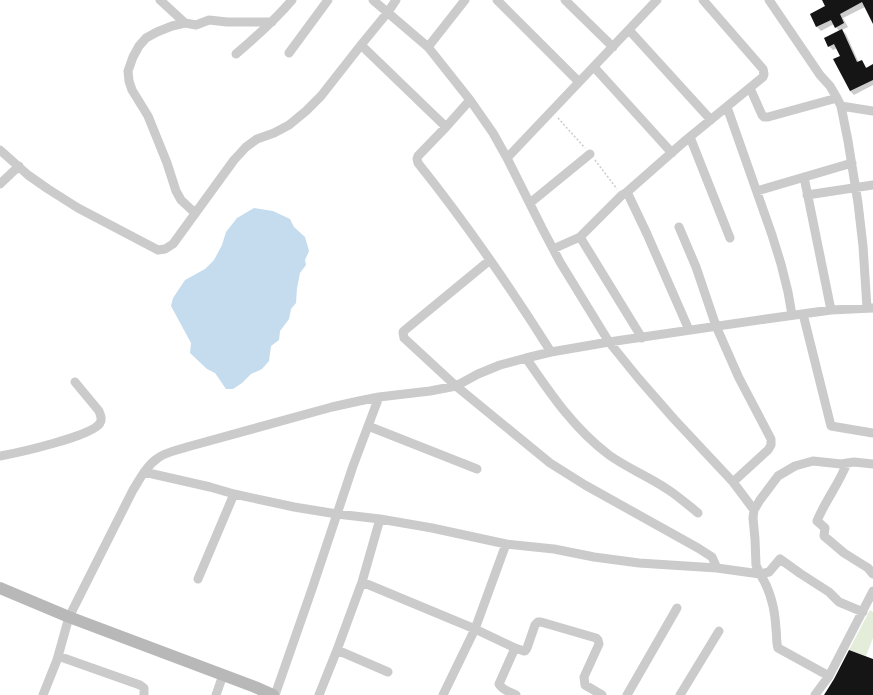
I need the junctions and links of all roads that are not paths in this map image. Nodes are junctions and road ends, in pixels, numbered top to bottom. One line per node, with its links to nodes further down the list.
1 (160, 0): 14 (street)
2 (292, 0): 13 (street)
3 (328, 0): 19 (street)
4 (373, 0): 12 (street)
5 (396, 0): 12 (street)
6 (465, 0): 17 (street)
7 (497, 0): 22 (street)
8 (565, 0): 18 (street)
9 (703, 0): 23 (street)
10 (769, 0): 25 (street)
11 (651, 2): 15 (street)
12 (388, 12): 16 (street); 17 (street)
13 (272, 22): 14 (street); 20 (street)
14 (185, 23): 45 (street)
15 (629, 30): 18 (street); 28 (street)
16 (361, 44): 29 (street); 45 (street)
17 (428, 47): 24 (street)
18 (613, 47): 21 (street)
19 (288, 53)
20 (236, 54)
21 (594, 67): 22 (street); 32 (street)
22 (580, 82): 34 (street)
23 (750, 88): 25 (street); 26 (street)
24 (470, 100): 29 (street); 34 (street)
25 (839, 102): 27 (street); 35 (street)
26 (727, 106): 28 (street); 41 (street)
27 (873, 111)
28 (711, 120): 30 (street)
29 (446, 127): 50 (street)
30 (690, 137): 32 (street); 48 (street)
31 (0, 150): 36 (street)
32 (672, 152): 42 (street)
33 (590, 154): 44 (street)
34 (507, 158): 44 (street)
35 (852, 163): 37 (street); 40 (street)
36 (19, 166): 38 (street); 45 (street)
37 (804, 177): 41 (street); 43 (street)
38 (0, 184)
39 (873, 185): 40 (street)
40 (855, 187): 43 (street); 51 (street)
41 (757, 191): 54 (street)
42 (627, 192): 47 (street); 56 (street)
43 (807, 195): 52 (street)
44 (530, 203): 49 (street)
45 (195, 213)
46 (679, 227): 55 (street)
47 (580, 237): 49 (street); 57 (street)
48 (730, 238)
49 (553, 250): 58 (street)
50 (490, 260): 59 (street); 62 (street)
51 (870, 308): 52 (street)
52 (831, 310): 53 (street)
53 (803, 314): 54 (street); 65 (street)
54 (792, 315): 55 (street)
55 (716, 326): 56 (street); 71 (street)
56 (689, 330): 57 (street)
57 (642, 338): 58 (street)
58 (609, 342): 59 (street); 71 (street)
59 (551, 352): 60 (street)
60 (526, 358): 62 (street); 74 (street)
61 (75, 382): 66 (street)
62 (456, 386): 63 (street); 78 (street)
63 (379, 397): 64 (street); 70 (street)
64 (368, 426): 69 (street); 75 (street)
65 (873, 433)
66 (0, 456)
67 (847, 464): 68 (street); 73 (street); 80 (street)
68 (873, 464)
69 (477, 469)
70 (144, 472): 72 (street); 87 (street)
71 (732, 482): 73 (street)
72 (234, 494): 75 (street); 81 (street)
73 (754, 510): 79 (street)
74 (698, 513)
75 (337, 514): 76 (street); 100 (street)
76 (380, 519): 77 (street); 82 (street)
77 (506, 544): 78 (street); 88 (street)
78 (717, 568): 79 (street)
79 (760, 574): 86 (street); 95 (street)
80 (873, 574)
81 (198, 579)
82 (362, 582): 88 (street); 91 (street)
83 (0, 588): 87 (street)
84 (873, 591): 86 (street)
85 (677, 608): 104 (street)
86 (862, 612): 95 (street)
87 (69, 618): 92 (street); 94 (street)
88 (475, 629): 90 (street); 96 (street)
89 (719, 631): 105 (street)
90 (515, 648): 102 (street); 103 (street)
91 (337, 650): 93 (street); 101 (street)
92 (58, 656): 97 (street); 98 (street)
93 (388, 672)
94 (223, 675): 99 (street); 100 (street)
95 (829, 676): 106 (street)
96 (446, 694)
97 (43, 695)
98 (144, 695)
99 (216, 695)
100 (274, 695)
101 (319, 695)
102 (516, 695)
103 (602, 695)
104 (627, 695)
105 (680, 695)
106 (815, 695)

